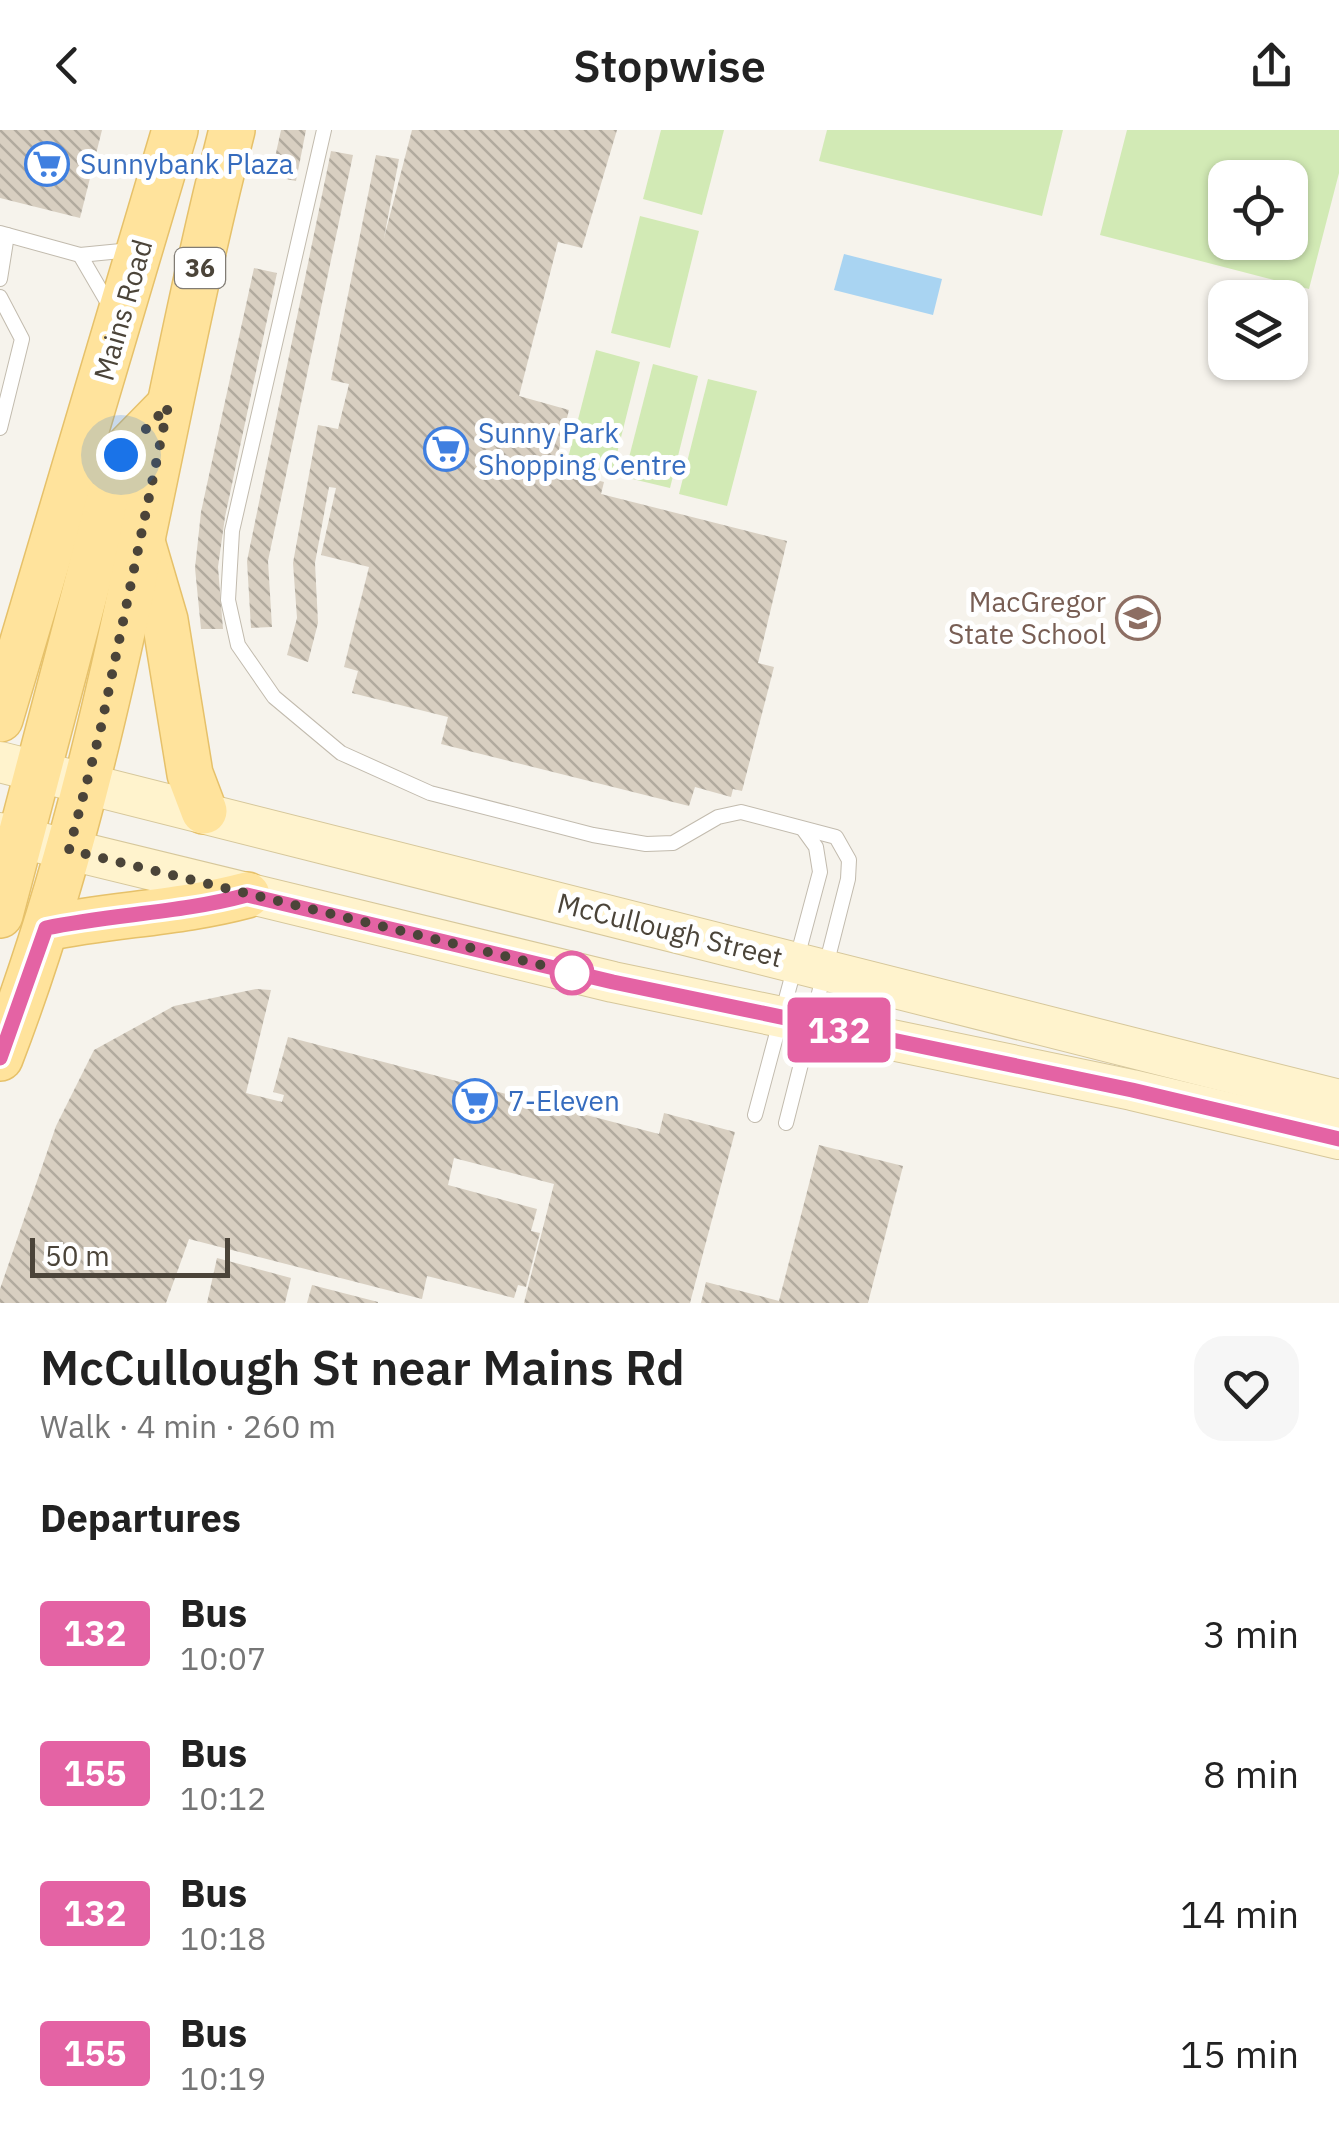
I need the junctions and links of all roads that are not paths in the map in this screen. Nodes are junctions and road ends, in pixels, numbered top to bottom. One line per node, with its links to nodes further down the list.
1 (174, 130): 5 (main road, Mains Road / 36)
2 (232, 130): 10 (main road, 36)
3 (324, 130): 18 (lane)
4 (4, 234): 6 (lane); 7 (lane)
5 (142, 248): 6 (lane); 9 (main road, Mains Road / 36)
6 (80, 255): 9 (lane)
7 (0, 280)
8 (0, 297): 11 (lane)
9 (120, 321): 13 (main road, Mains Road / 36)
10 (168, 406): 12 (main road, 36); 15 (main road)
11 (0, 428)
12 (141, 538): 16 (main road, 36); 17 (main road)
13 (12, 642): 14 (main road, Mains Road / 36)
14 (0, 720)
15 (19, 767): 16 (main road, McCullough Street); 19 (main road)
16 (86, 783): 17 (main road, McCullough Street); 20 (main road, 36)
17 (204, 811): 24 (main road, McCullough Street)
18 (803, 829): 24 (lane); 24 (lane)
19 (10, 836): 20 (main road); 22 (main road)
20 (69, 850): 21 (main road); 23 (main road, 36)
21 (247, 895): 23 (main road); 25 (main road)
22 (0, 914)
23 (46, 928): 26 (main road, 36)
24 (811, 965): 25 (lane); 25 (lane); 27 (main road, McCullough Street)
25 (797, 1022): 28 (lane); 29 (lane); 30 (main road)
26 (0, 1058)
27 (1339, 1100)
28 (755, 1116)
29 (786, 1122)
30 (1339, 1139)

